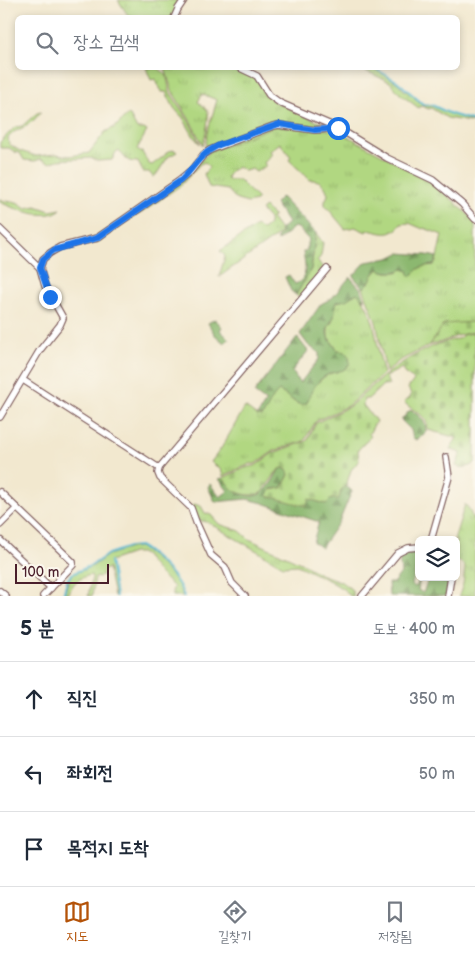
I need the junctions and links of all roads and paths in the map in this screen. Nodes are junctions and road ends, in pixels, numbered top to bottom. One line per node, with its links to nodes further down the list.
1 (184, 0): 2 (street)
2 (175, 15)
3 (244, 70): 4 (street)
4 (338, 128): 5 (street); 7 (street)
5 (475, 219)
6 (0, 229): 7 (street)
7 (40, 268): 9 (street)
8 (327, 269): 12 (street)
9 (23, 380): 10 (street); 12 (street)
10 (0, 417)
11 (446, 457): 16 (street)
12 (159, 468): 24 (street)
13 (0, 492): 14 (street)
14 (16, 508): 15 (street); 20 (street)
15 (0, 525)
16 (432, 536)
17 (0, 540): 20 (street)
18 (415, 547): 25 (street)
19 (450, 581): 26 (street)
20 (51, 588): 23 (street)
21 (0, 590): 22 (street)
22 (6, 596)
23 (43, 596)
24 (245, 596)
25 (362, 596)
26 (448, 596)

